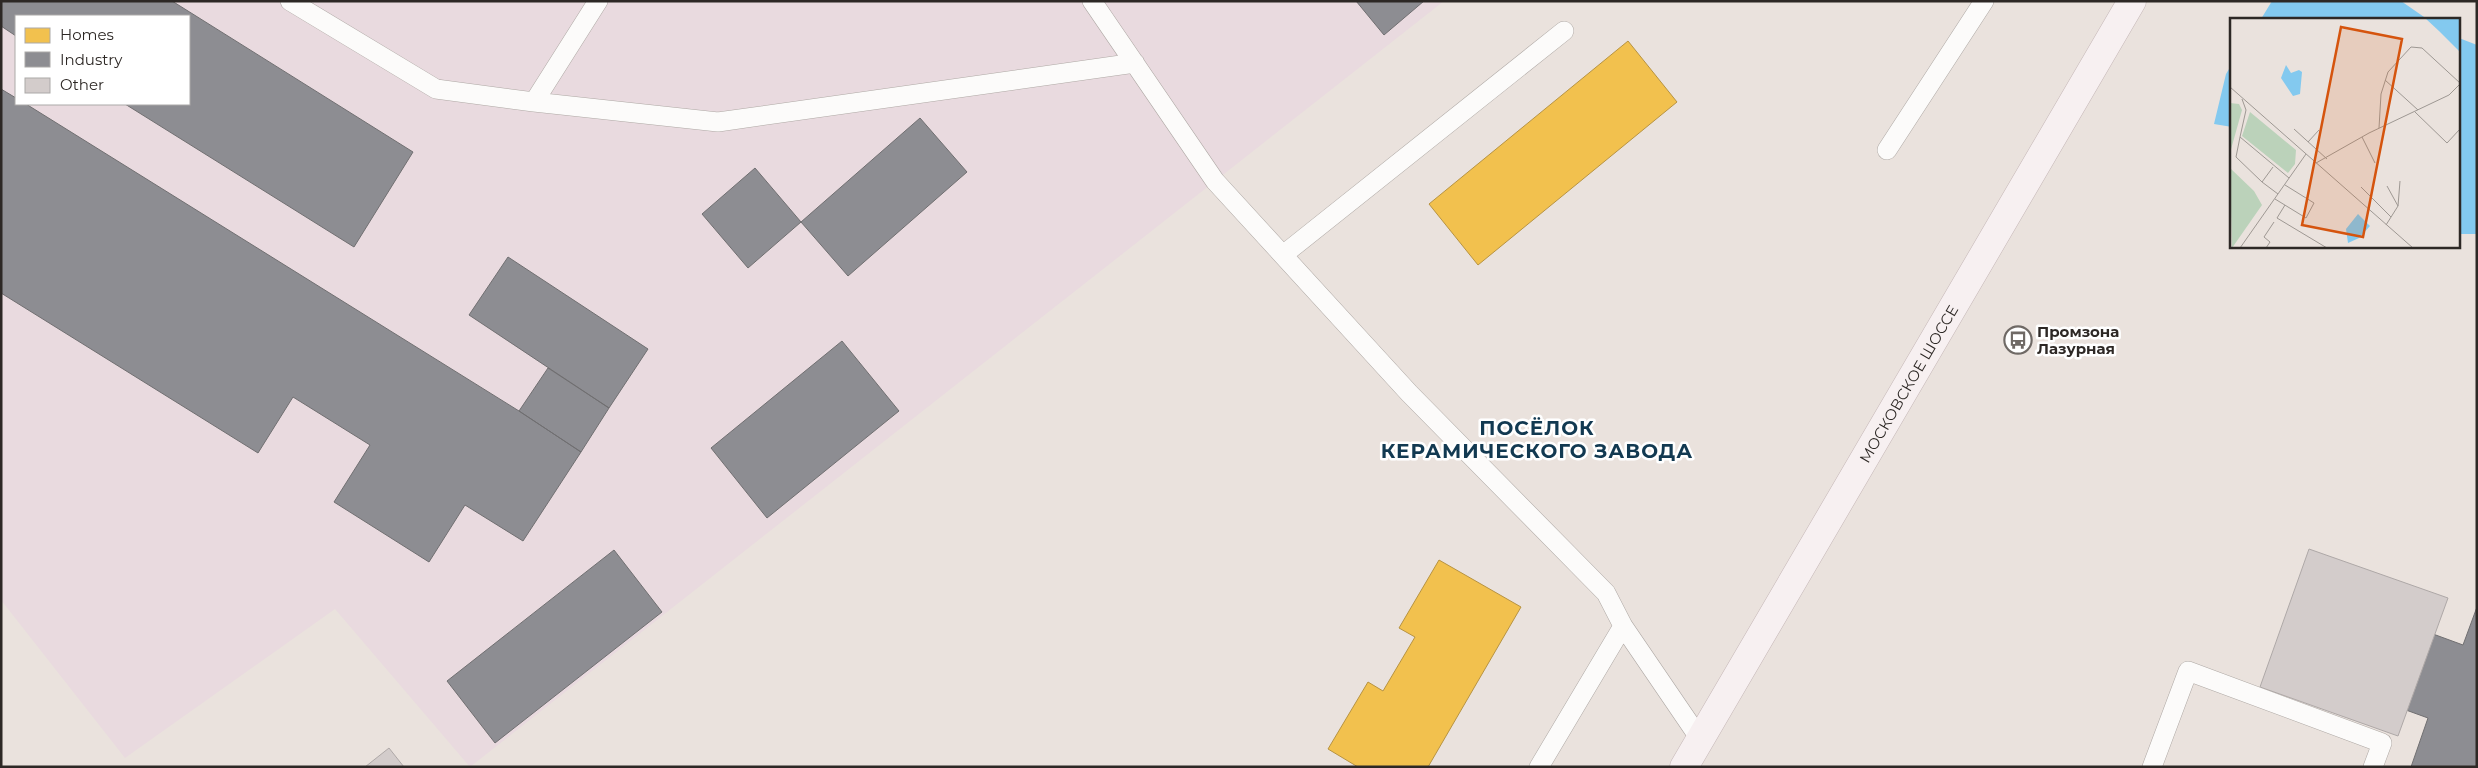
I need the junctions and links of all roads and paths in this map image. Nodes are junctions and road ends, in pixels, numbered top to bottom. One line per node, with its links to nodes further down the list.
1 (290, 1): 8 (lane)
2 (598, 1): 8 (lane)
3 (1092, 1): 7 (lane)
4 (1984, 1): 9 (lane)
5 (2132, 1): 12 (main road, МОСКОВСКОЕ ШОССЕ)
6 (1564, 31): 10 (lane)
7 (1135, 63): 8 (lane); 10 (lane)
8 (534, 102)
9 (1887, 150)
10 (1283, 255): 11 (lane)
11 (1623, 626): 12 (lane); 13 (lane)
12 (1700, 739): 14 (main road, МОСКОВСКОЕ ШОССЕ)
13 (1539, 767)
14 (1684, 767)
15 (2152, 767): 16 (lane)
16 (2373, 767)

